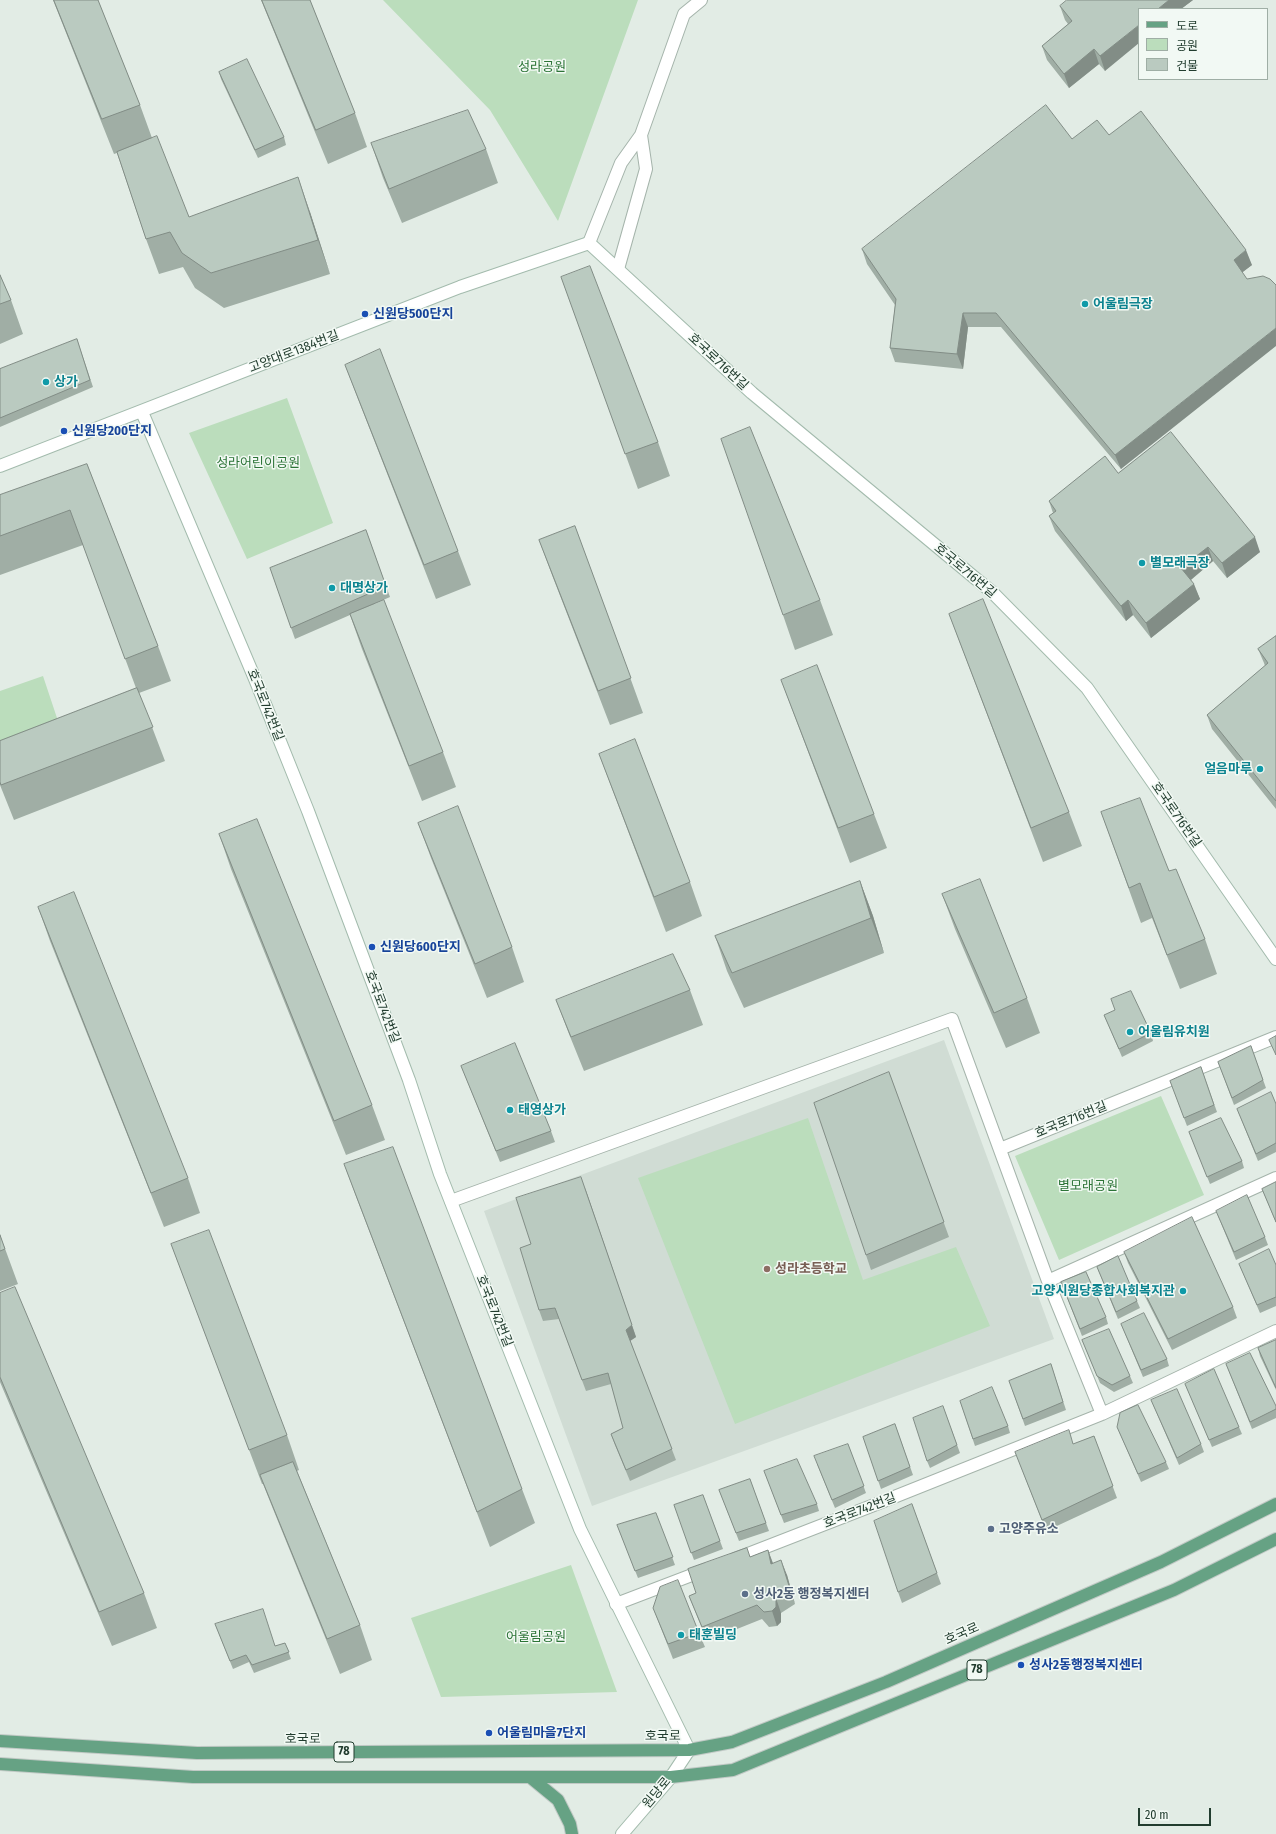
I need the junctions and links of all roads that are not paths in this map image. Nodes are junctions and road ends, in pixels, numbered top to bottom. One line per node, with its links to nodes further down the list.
1 (701, 0): 2 (street)
2 (641, 135): 3 (street); 4 (street)
3 (589, 243): 4 (street, 호국로716번길); 5 (street, 고양대로1384번길)
4 (618, 269): 7 (street, 호국로716번길)
5 (142, 412): 6 (street, 고양대로1384번길); 11 (street, 호국로742번길)
6 (0, 466)
7 (1276, 960)
8 (1276, 1037): 9 (street, 호국로716번길)
9 (1000, 1148): 11 (street); 12 (street)
10 (1276, 1178): 12 (street)
11 (451, 1201): 17 (street, 호국로742번길)
12 (1048, 1281): 14 (street)
13 (1276, 1330): 14 (street)
14 (1102, 1414): 17 (street, 호국로742번길)
15 (1276, 1504): 19 (main road, 호국로 / 78)
16 (1276, 1539): 22 (main road, 78)
17 (616, 1604): 19 (street, 호국로742번길)
18 (0, 1741): 19 (main road, 호국로 / 78)
19 (689, 1750): 22 (street, 원당로)
20 (0, 1764): 21 (main road, 78)
21 (530, 1777): 22 (main road, 78); 23 (main road)
22 (671, 1777): 24 (street, 원당로)
23 (572, 1834)
24 (622, 1834)

